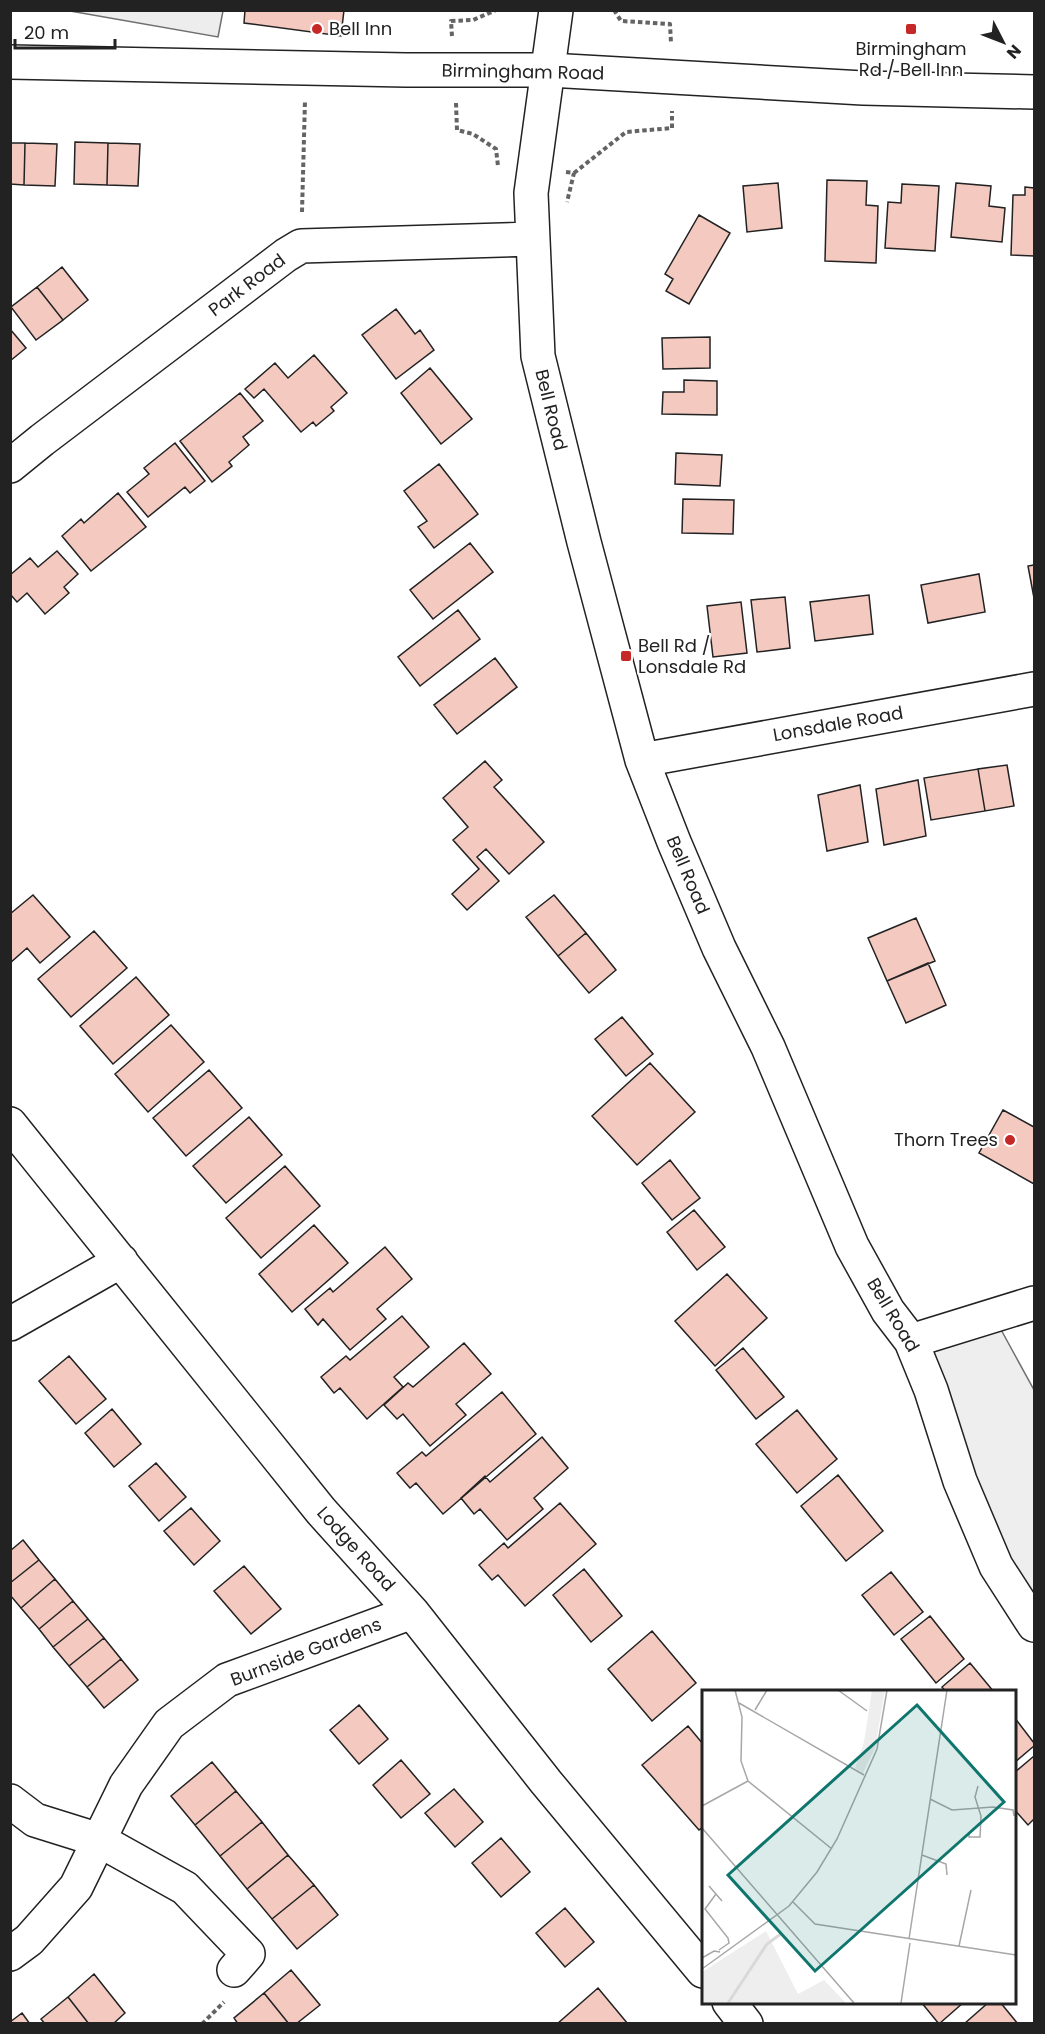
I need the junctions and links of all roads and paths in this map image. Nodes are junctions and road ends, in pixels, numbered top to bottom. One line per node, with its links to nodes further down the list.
1 (496, 10): 5 (path)
2 (556, 10): 6 (main road, Bell Road)
3 (10, 62): 4 (main road, Birmingham Road)
4 (307, 67): 5 (main road, Birmingham Road); 10 (path)
5 (455, 70): 6 (main road, Birmingham Road); 8 (path)
6 (549, 70): 7 (main road, Birmingham Road); 8 (main road, Bell Road)
7 (1035, 93)
8 (531, 204): 9 (main road, Bell Road)
9 (531, 239): 10 (main road, Park Road); 13 (main road, Bell Road)
10 (301, 246): 11 (main road, Park Road)
11 (10, 466)
12 (1035, 689): 13 (main road, Lonsdale Road)
13 (642, 760): 18 (main road, Bell Road)
14 (10, 1124): 15 (main road, Lodge Road)
15 (121, 1261): 17 (main road); 19 (main road, Lodge Road)
16 (1035, 1303): 18 (main road)
17 (10, 1324)
18 (911, 1341): 20 (main road, Bell Road)
19 (412, 1612): 22 (main road, Burnside Gardens); 25 (main road, Lodge Road)
20 (1035, 1625)
21 (10, 1801): 22 (main road)
22 (99, 1840): 23 (main road, Burnside Gardens); 24 (main road)
23 (10, 1954)
24 (234, 1970)
25 (702, 1970)
26 (731, 2004): 27 (main road)
27 (746, 2024)

